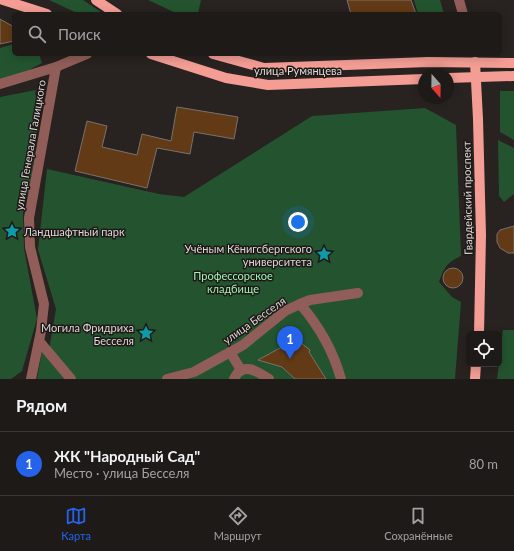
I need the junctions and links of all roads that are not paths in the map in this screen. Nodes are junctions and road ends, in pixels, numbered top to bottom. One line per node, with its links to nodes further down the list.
1 (3, 0): 4 (main road)
2 (96, 0): 5 (main road)
3 (459, 0): 6 (street)
4 (41, 12)
5 (114, 12)
6 (462, 12)
7 (82, 56): 12 (street, улица Генерала Галицкого)
8 (157, 56): 16 (main road, улица Румянцева)
9 (220, 56): 10 (main road, улица Румянцева)
10 (475, 62): 11 (main road, улица Румянцева); 14 (main road, Гвардейский проспект)
11 (514, 63)
12 (56, 67): 17 (street); 21 (street, улица Генерала Галицкого)
13 (514, 76): 14 (main road)
14 (476, 77): 15 (main road); 20 (main road, Гвардейский проспект)
15 (454, 78)
16 (418, 79)
17 (0, 84)
18 (358, 293): 19 (street, улица Бесселя)
19 (300, 304): 22 (street, улица Бесселя); 30 (street)
20 (479, 331)
21 (39, 341): 26 (street, улица Генерала Галицкого); 27 (street)
22 (230, 352): 24 (street); 25 (street, улица Бесселя)
23 (476, 367): 31 (main road)
24 (241, 370): 28 (street); 29 (street)
25 (173, 378)
26 (31, 379)
27 (71, 379)
28 (234, 379)
29 (269, 379)
30 (341, 379)
31 (475, 379)

